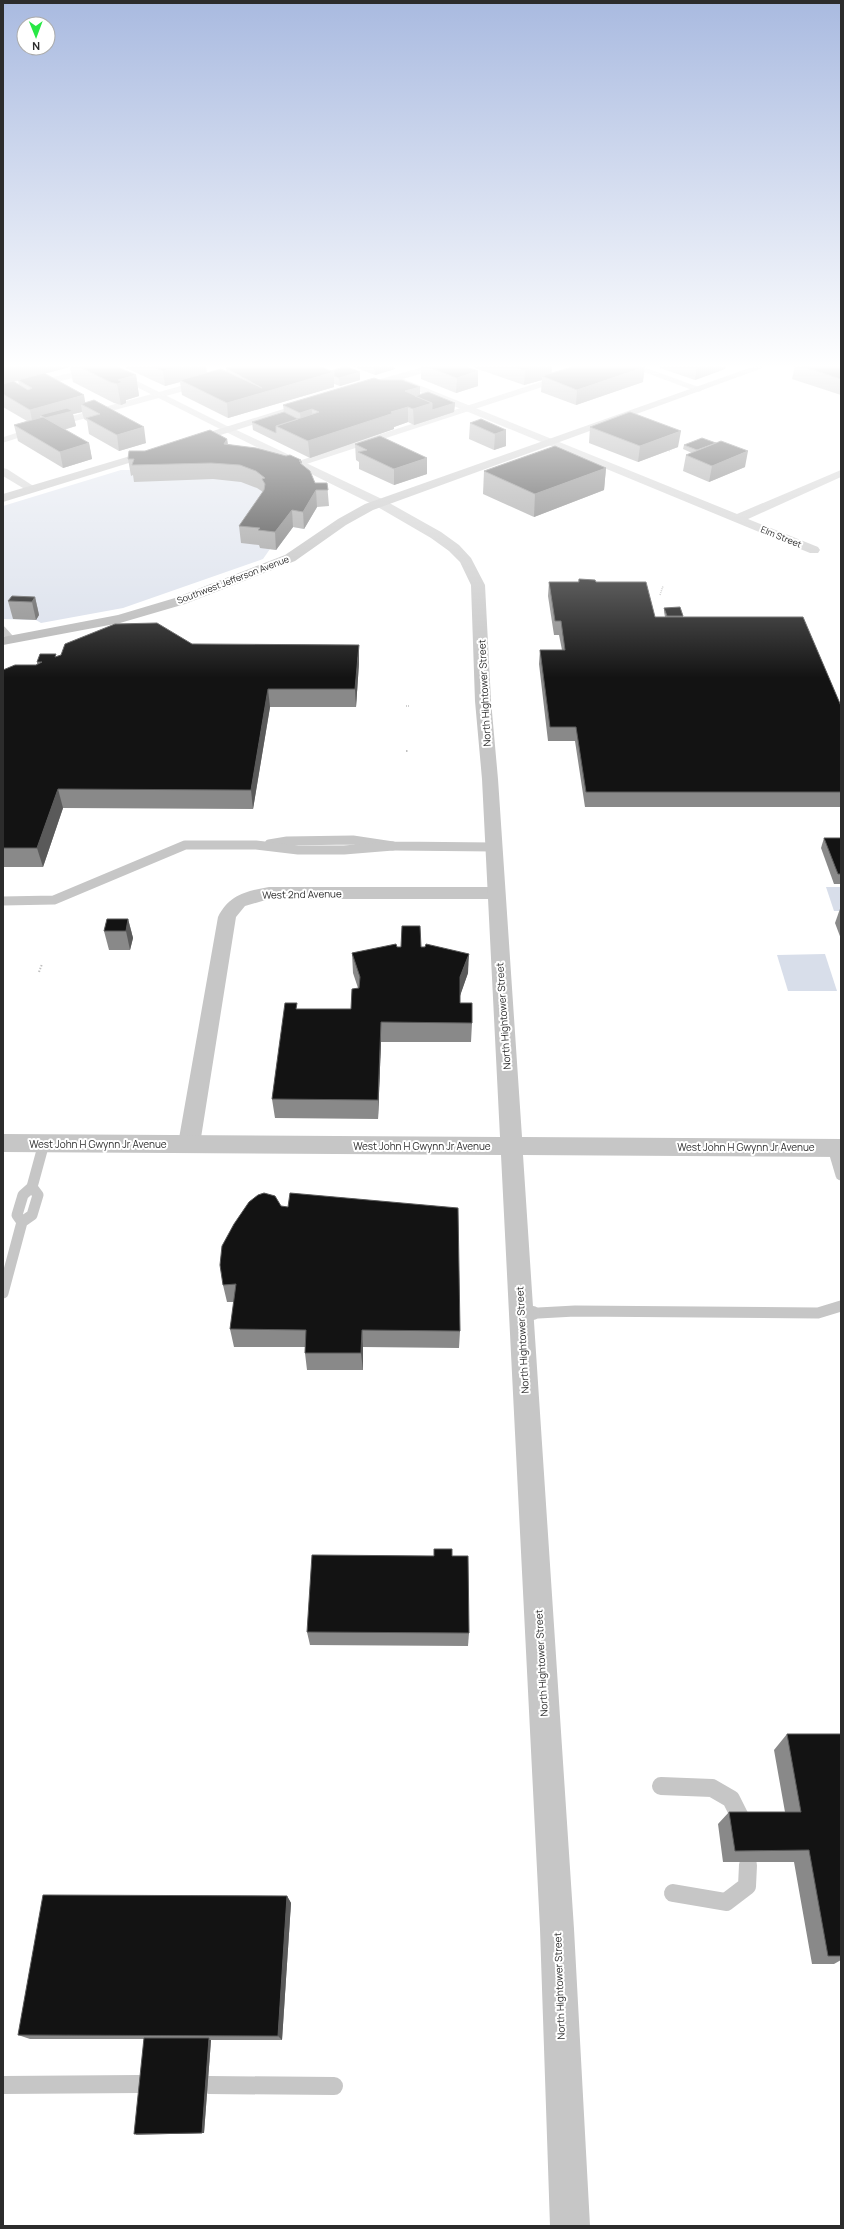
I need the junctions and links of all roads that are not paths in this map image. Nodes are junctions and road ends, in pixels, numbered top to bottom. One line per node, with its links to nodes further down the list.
1 (95, 470): 7 (main road)
2 (314, 470): 9 (street, North Hightower Street)
3 (473, 470): 9 (main road, Southwest Jefferson Avenue)
4 (619, 470): 10 (street, Elm Street)
5 (3, 471): 7 (street)
6 (841, 473): 10 (street)
7 (32, 489): 8 (main road)
8 (3, 498)
9 (380, 503): 12 (main road, Southwest Jefferson Avenue); 13 (street, North Hightower Street)
10 (737, 519): 11 (street, Elm Street)
11 (814, 550)
12 (6, 637)
13 (494, 846): 14 (street, North Hightower Street); 15 (lane)
14 (496, 893): 18 (street, West 2nd Avenue); 19 (street, North Hightower Street)
15 (3, 901)
16 (3, 1143): 17 (street, West John H Gwynn Jr Avenue)
17 (44, 1143): 18 (street, West John H Gwynn Jr Avenue); 22 (lane)
18 (189, 1144): 19 (street, West John H Gwynn Jr Avenue)
19 (510, 1146): 20 (street, West John H Gwynn Jr Avenue); 24 (street, North Hightower Street)
20 (837, 1148): 21 (lane)
21 (841, 1175)
22 (3, 1293)
23 (841, 1306): 24 (lane)
24 (520, 1314): 33 (street, North Hightower Street)
25 (661, 1786): 26 (lane)
26 (742, 1821)
27 (748, 1865): 28 (lane)
28 (673, 1893)
29 (139, 2084): 30 (lane)
30 (3, 2085)
31 (209, 2085): 32 (lane)
32 (334, 2086)
33 (570, 2226)

